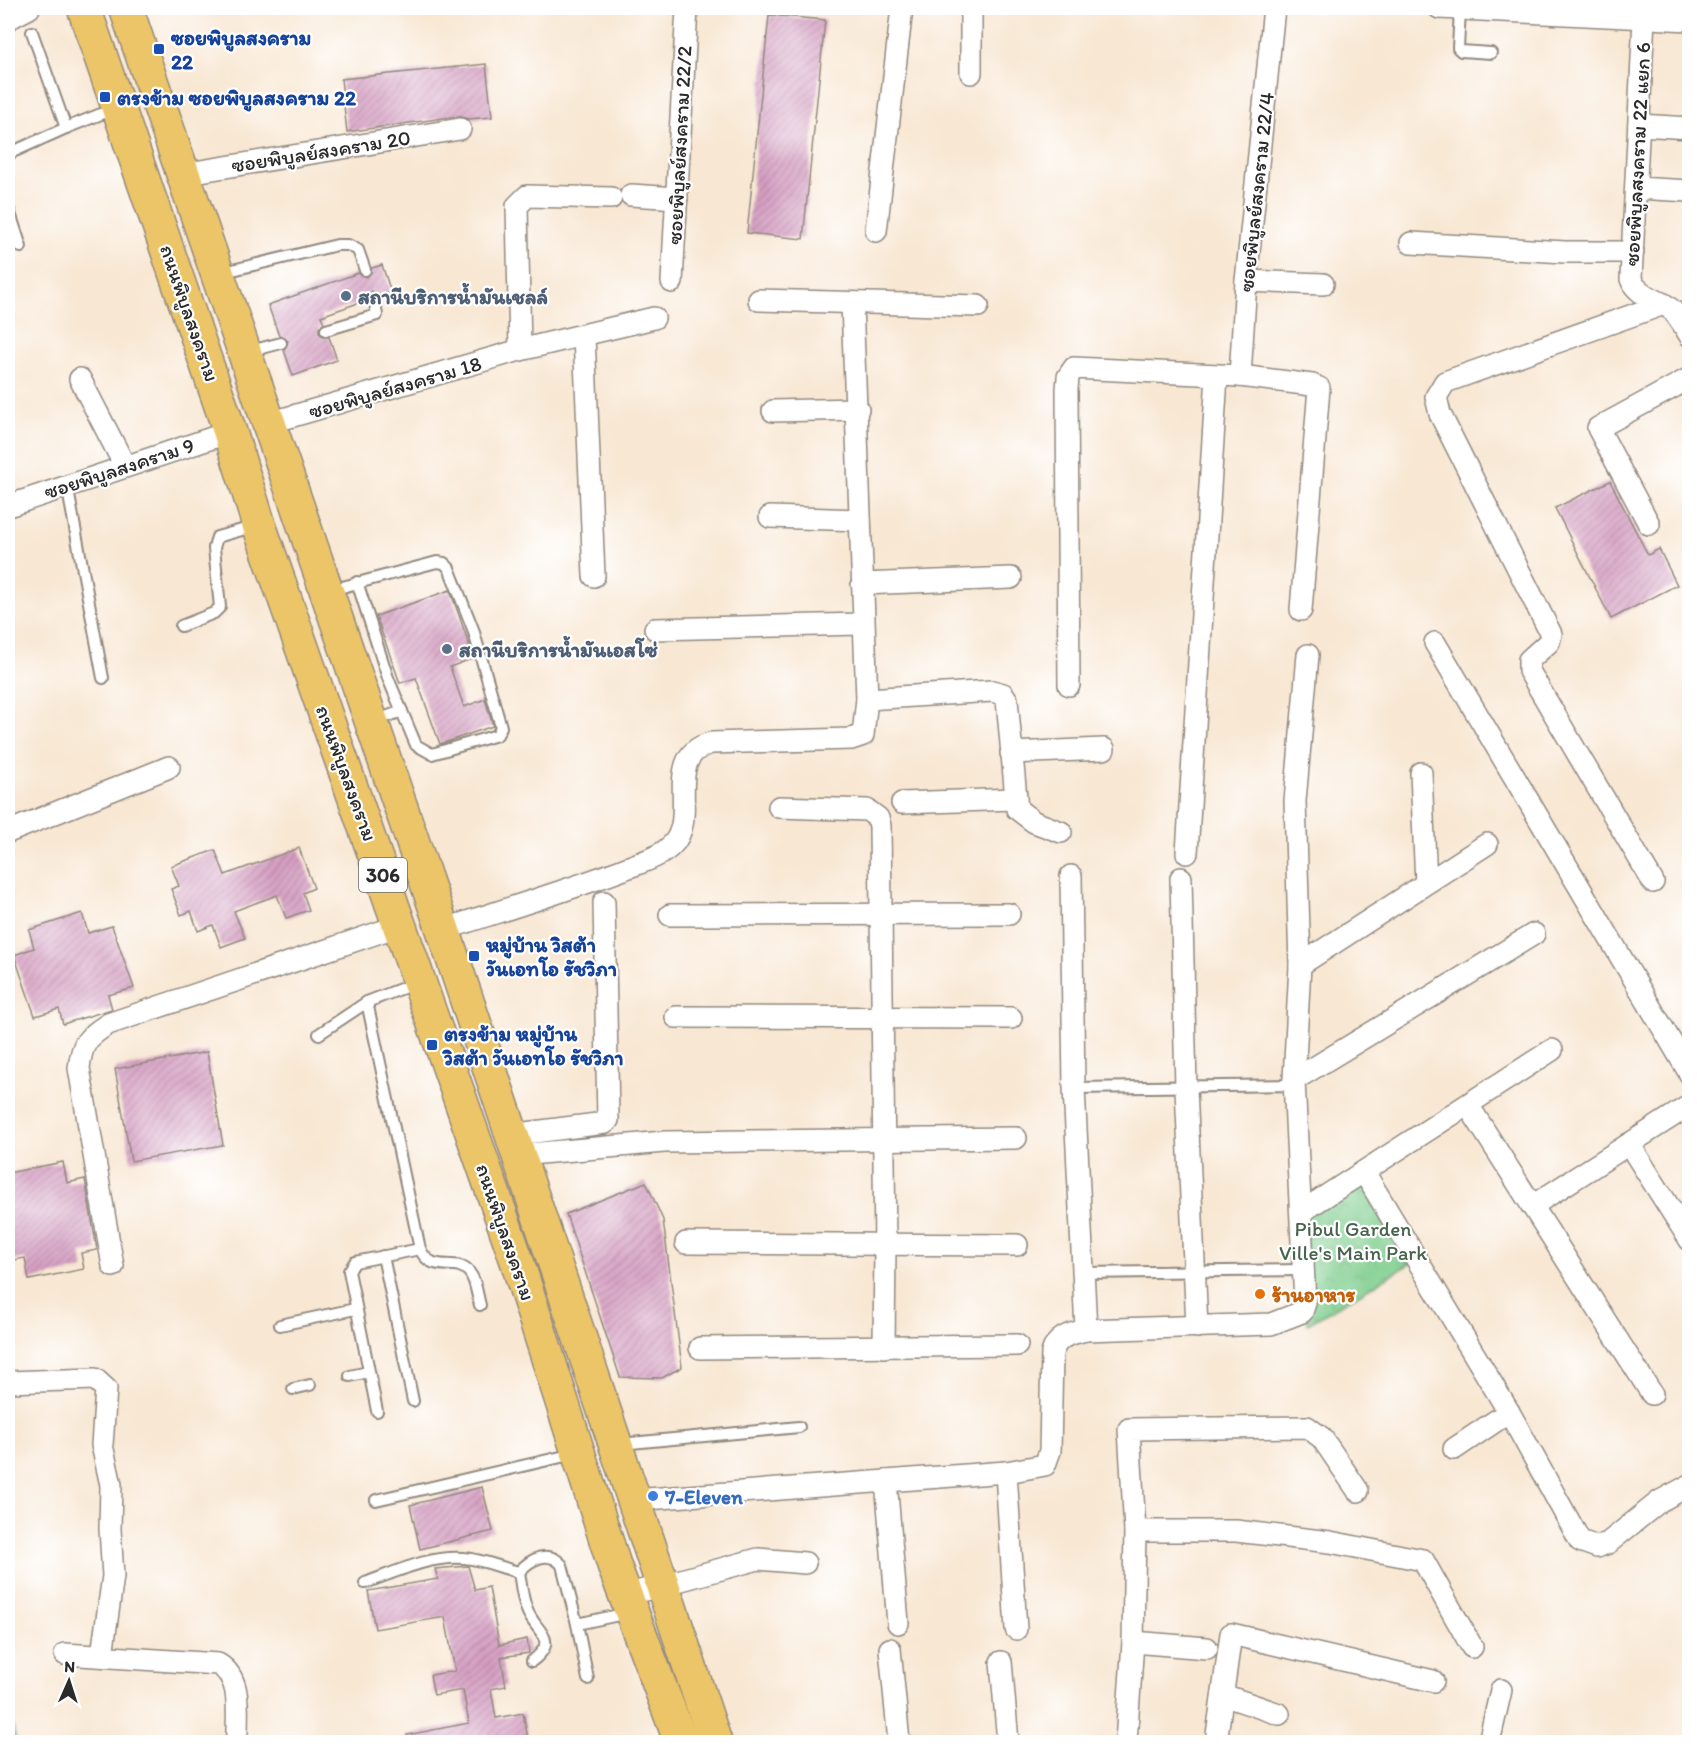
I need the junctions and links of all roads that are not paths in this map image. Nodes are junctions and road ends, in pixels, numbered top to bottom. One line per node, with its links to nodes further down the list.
1 (29, 8): 13 (street)
2 (84, 8): 18 (main road, ถนนพิบูลสงคราม / 306)
3 (126, 8): 24 (main road, ถนนพิบูลสงคราม / 306)
4 (687, 8): 29 (street, ซอยพิบูลย์สงคราม 22/2)
5 (902, 8): 31 (street)
6 (971, 8): 17 (street)
7 (1274, 8): 37 (street, ซอยพิบูลย์สงคราม 22/4)
8 (1439, 8): 10 (street)
9 (1499, 8): 10 (street); 11 (street)
10 (1460, 9): 16 (lane)
11 (1595, 11): 12 (street)
12 (1644, 18): 14 (street); 19 (street, ซอยพิบูลสงคราม 22 แยก 6)
13 (8, 19)
14 (1689, 20)
15 (32, 32): 20 (lane)
16 (1491, 52)
17 (971, 73)
18 (119, 107): 20 (lane); 59 (main road, ถนนพิบูลสงคราม / 306)
19 (1639, 125): 21 (street); 25 (street, ซอยพิบูลสงคราม 22 แยก 6)
20 (66, 128): 23 (lane)
21 (1689, 128)
22 (460, 129): 24 (street, ซอยพิบูลย์สงคราม 20)
23 (8, 154)
24 (182, 174): 36 (main road, ถนนพิบูลสงคราม / 306)
25 (1636, 188): 26 (street); 34 (street, ซอยพิบูลสงคราม 22 แยก 6)
26 (1689, 191)
27 (631, 195): 29 (street)
28 (610, 198): 50 (street)
29 (677, 198): 38 (street, ซอยพิบูลย์สงคราม 22/2)
30 (8, 207): 33 (lane)
31 (876, 231)
32 (1411, 243): 34 (street)
33 (21, 247)
34 (1633, 252): 43 (street, ซอยพิบูลสงคราม 22 แยก 6)
35 (365, 270): 36 (lane)
36 (218, 273): 51 (main road, ถนนพิบูลสงคราม / 306)
37 (1246, 280): 39 (street); 53 (street, ซอยพิบูลย์สงคราม 22/4)
38 (672, 282)
39 (1323, 284)
40 (374, 298): 46 (lane)
41 (759, 300): 42 (street)
42 (852, 303): 44 (street); 56 (street)
43 (1664, 304): 48 (street, ซอยพิบูลสงคราม 22 แยก 6); 94 (street)
44 (978, 306)
45 (654, 318): 47 (street, ซอยพิบูลย์สงคราม 18)
46 (326, 330)
47 (584, 335): 50 (street, ซอยพิบูลย์สงคราม 18); 67 (street)
48 (1689, 336)
49 (281, 343): 51 (lane)
50 (520, 350): 58 (street, ซอยพิบูลย์สงคราม 18)
51 (244, 352): 58 (main road, ถนนพิบูลสงคราม / 306)
52 (1217, 376): 53 (street); 78 (street); 91 (street)
53 (1240, 376): 71 (street)
54 (1689, 378): 65 (street)
55 (80, 379): 60 (street)
56 (858, 409): 57 (street); 64 (street)
57 (773, 411)
58 (269, 423): 59 (main road); 70 (main road, ถนนพิบูลสงคราม / 306)
59 (231, 432): 60 (street, ซอยพิบูลสงคราม 9); 66 (main road, ถนนพิบูลสงคราม / 306)
60 (125, 466): 61 (street, ซอยพิบูลสงคราม 9)
61 (67, 485): 62 (street, ซอยพิบูลสงคราม 9); 77 (lane)
62 (8, 506)
63 (770, 517): 64 (street)
64 (860, 520): 69 (street)
65 (1649, 524)
66 (259, 525): 73 (lane); 100 (main road, ถนนพิบูลสงคราม / 306)
67 (594, 576)
68 (1011, 578): 69 (street)
69 (862, 584): 72 (street)
70 (342, 587): 80 (main road, ถนนพิบูลสงคราม / 306); 80 (lane)
71 (1301, 610)
72 (863, 624): 74 (street); 79 (street)
73 (181, 627)
74 (655, 629)
75 (1435, 643): 111 (street)
76 (1308, 655): 103 (street)
77 (103, 678)
78 (1070, 685)
79 (867, 699): 82 (street); 101 (street)
80 (387, 717): 101 (main road, ถนนพิบูลสงคราม / 306)
81 (1104, 749): 82 (street)
82 (1011, 753): 85 (street)
83 (169, 767): 88 (street)
84 (1421, 773): 95 (street)
85 (1014, 799): 86 (street); 89 (street)
86 (902, 803)
87 (779, 807): 97 (street)
88 (8, 832)
89 (1061, 832)
90 (1487, 844): 95 (street)
91 (1187, 853)
92 (1071, 876): 113 (street)
93 (1181, 878): 114 (street)
94 (1653, 882)
95 (1426, 883): 103 (street)
96 (603, 902): 120 (street)
97 (881, 914): 98 (street); 99 (street); 106 (street)
98 (1009, 914)
99 (669, 915)
100 (401, 925): 104 (main road, ถนนพิบูลสงคราม / 306); 130 (street)
101 (442, 930): 120 (main road, ถนนพิบูลสงคราม / 306)
102 (1534, 934): 112 (street)
103 (1300, 965): 112 (street)
104 (420, 981): 105 (lane); 154 (main road, ถนนพิบูลสงคราม / 306)
105 (367, 1002): 109 (lane); 128 (lane)
106 (881, 1016): 107 (street); 108 (street); 118 (street)
107 (676, 1017)
108 (1011, 1018)
109 (319, 1034)
110 (1552, 1050): 115 (street)
111 (1689, 1074)
112 (1294, 1082): 114 (lane); 123 (street)
113 (1074, 1088): 114 (lane); 133 (street)
114 (1186, 1088): 132 (street)
115 (1468, 1105): 121 (street); 122 (street)
116 (1689, 1105): 119 (street)
117 (1016, 1138): 118 (street)
118 (882, 1140): 120 (street); 127 (street)
119 (1629, 1144): 122 (street); 124 (street)
120 (514, 1145): 152 (main road, ถนนพิบูลสงคราม / 306)
121 (1364, 1172): 123 (street); 150 (street)
122 (1532, 1206): 147 (street)
123 (1301, 1212): 131 (street)
124 (1689, 1240)
125 (686, 1243): 127 (street)
126 (1017, 1245): 127 (street)
127 (885, 1246): 140 (street)
128 (420, 1249): 129 (lane); 134 (lane)
129 (382, 1256): 135 (lane); 148 (lane)
130 (113, 1266)
131 (1303, 1270): 132 (lane); 137 (street)
132 (1195, 1271): 133 (lane); 137 (street)
133 (1083, 1273): 138 (street)
134 (480, 1305)
135 (355, 1309): 136 (lane); 142 (lane)
136 (280, 1325)
137 (1197, 1327): 138 (street)
138 (1086, 1330): 155 (street)
139 (1017, 1345): 140 (street)
140 (884, 1347): 141 (street)
141 (700, 1348)
142 (368, 1372): 143 (lane); 149 (lane)
143 (350, 1376)
144 (8, 1382): 176 (street)
145 (310, 1385): 146 (lane)
146 (293, 1389)
147 (1652, 1394)
148 (413, 1401)
149 (377, 1411)
150 (1509, 1412): 153 (street); 157 (street)
151 (799, 1427): 152 (lane)
152 (614, 1444): 160 (main road, ถนนพิบูลสงคราม / 306)
153 (1454, 1449)
154 (578, 1453): 159 (lane); 166 (main road, ถนนพิบูลสงคราม / 306)
155 (1006, 1472): 156 (street); 169 (street)
156 (886, 1481): 160 (street); 167 (street)
157 (1689, 1485)
158 (1358, 1491): 161 (street)
159 (376, 1500)
160 (634, 1500): 165 (main road, ถนนพิบูลสงคราม / 306)
161 (1135, 1531): 170 (street); 171 (street)
162 (805, 1563): 165 (street)
163 (519, 1572): 164 (lane); 168 (lane); 178 (lane)
164 (364, 1583)
165 (663, 1585): 166 (street); 174 (main road, ถนนพิบูลสงคราม / 306)
166 (629, 1604): 168 (lane); 177 (main road, ถนนพิบูลสงคราม / 306)
167 (898, 1623)
168 (577, 1624): 180 (lane)
169 (1016, 1629)
170 (1133, 1642): 172 (street); 190 (street)
171 (1472, 1647)
172 (1207, 1648)
173 (890, 1649): 188 (street)
174 (685, 1650): 177 (main road); 187 (main road, ถนนพิบูลสงคราม / 306)
175 (65, 1653): 176 (street)
176 (102, 1655): 185 (street)
177 (650, 1658): 186 (main road, ถนนพิบูลสงคราม / 306)
178 (532, 1660)
179 (1001, 1662): 189 (street)
180 (588, 1679)
181 (1433, 1681): 183 (street)
182 (1501, 1690): 192 (street)
183 (1223, 1695): 184 (street); 191 (street)
184 (1279, 1714)
185 (237, 1743)
186 (681, 1743)
187 (716, 1743)
188 (898, 1743)
189 (1008, 1743)
190 (1126, 1743)
191 (1216, 1743)
192 (1489, 1743)

